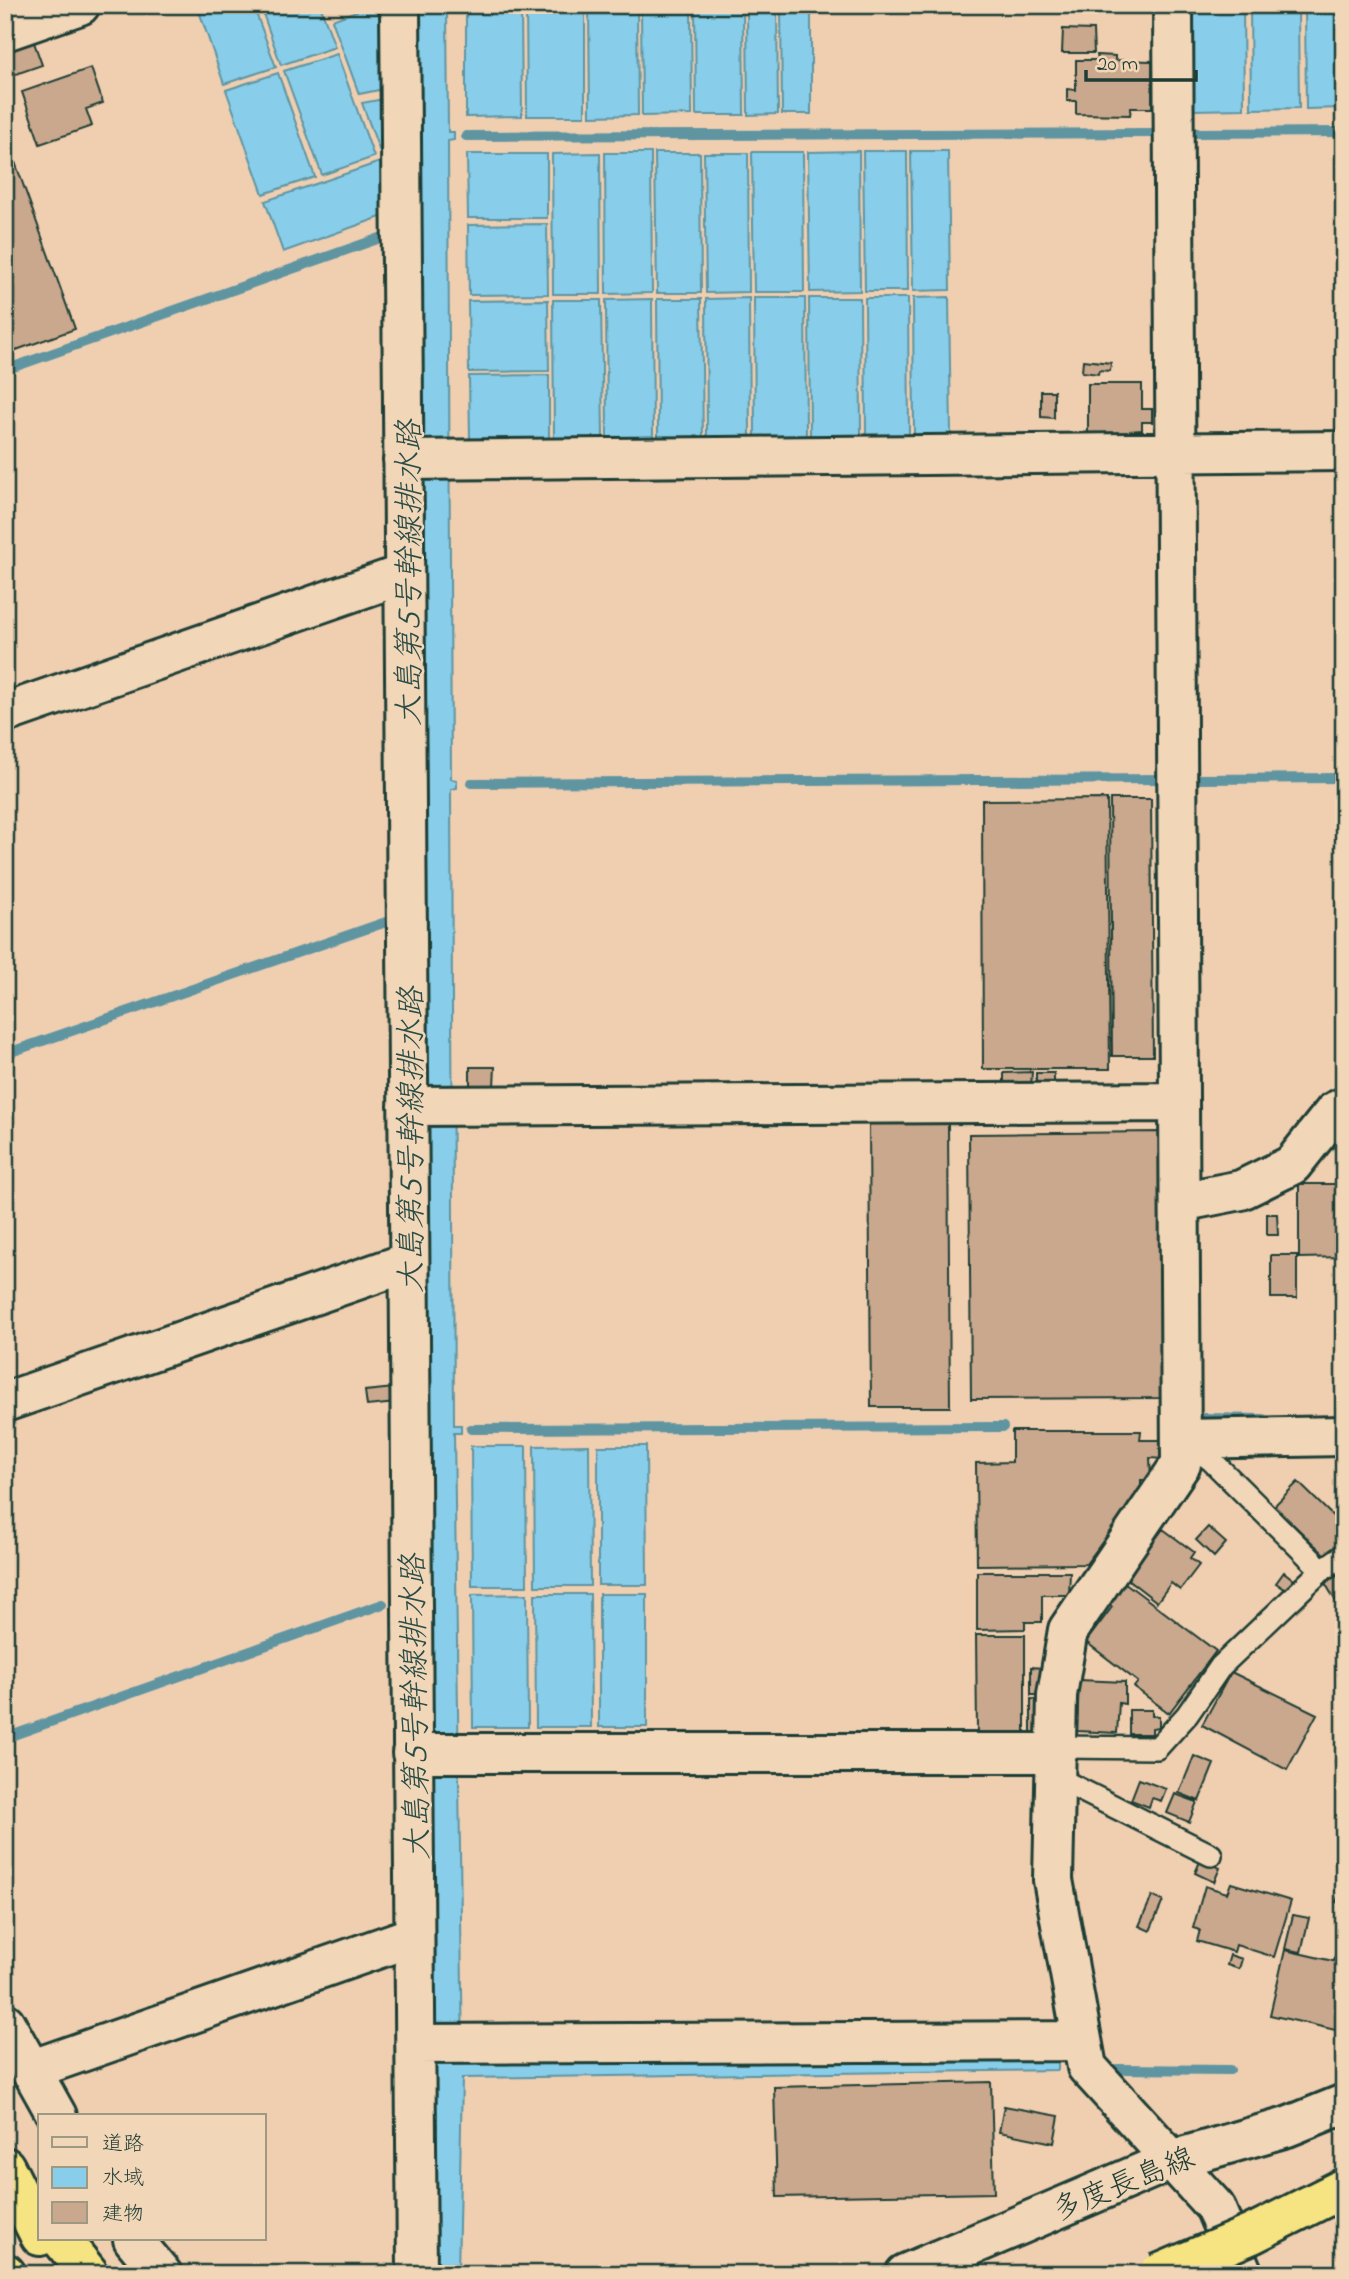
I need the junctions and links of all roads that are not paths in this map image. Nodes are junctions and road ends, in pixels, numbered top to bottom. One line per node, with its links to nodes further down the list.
1 (80, 5): 4 (street)
2 (400, 5): 7 (street)
3 (1173, 5): 6 (street)
4 (5, 31)
5 (1344, 451): 6 (street)
6 (1175, 452): 7 (street); 10 (street)
7 (407, 459): 8 (street)
8 (404, 574): 9 (street); 11 (street)
9 (5, 713)
10 (1179, 1102): 11 (street); 13 (street)
11 (414, 1106): 14 (street)
12 (1344, 1107): 13 (street)
13 (1180, 1202): 17 (street)
14 (409, 1262): 15 (street); 20 (street)
15 (5, 1402)
16 (1344, 1436): 17 (street)
17 (1181, 1439): 19 (lane); 21 (street)
18 (1344, 1555): 19 (lane)
19 (1322, 1570): 21 (lane)
20 (417, 1753): 21 (street); 23 (street)
21 (1055, 1759): 22 (lane); 25 (street)
22 (1211, 1855)
23 (414, 1936): 26 (street); 27 (street)
24 (5, 2023): 27 (street)
25 (1082, 2041): 26 (street); 31 (street)
26 (419, 2044): 43 (street)
27 (30, 2070): 29 (street)
28 (1344, 2104): 31 (street, 多度長島線)
29 (56, 2114)
30 (5, 2157): 34 (highway)
31 (1172, 2160): 44 (street, 多度長島線); 47 (street)
32 (5, 2167): 36 (highway)
33 (1344, 2188): 45 (highway, bridge)
34 (38, 2206)
35 (1344, 2214): 46 (highway)
36 (38, 2231)
37 (42, 2240): 40 (highway)
38 (62, 2240): 41 (highway)
39 (134, 2240): 42 (street)
40 (59, 2274)
41 (89, 2274)
42 (162, 2274)
43 (417, 2274)
44 (905, 2274)
45 (1158, 2274)
46 (1227, 2274)
47 (1243, 2274)

